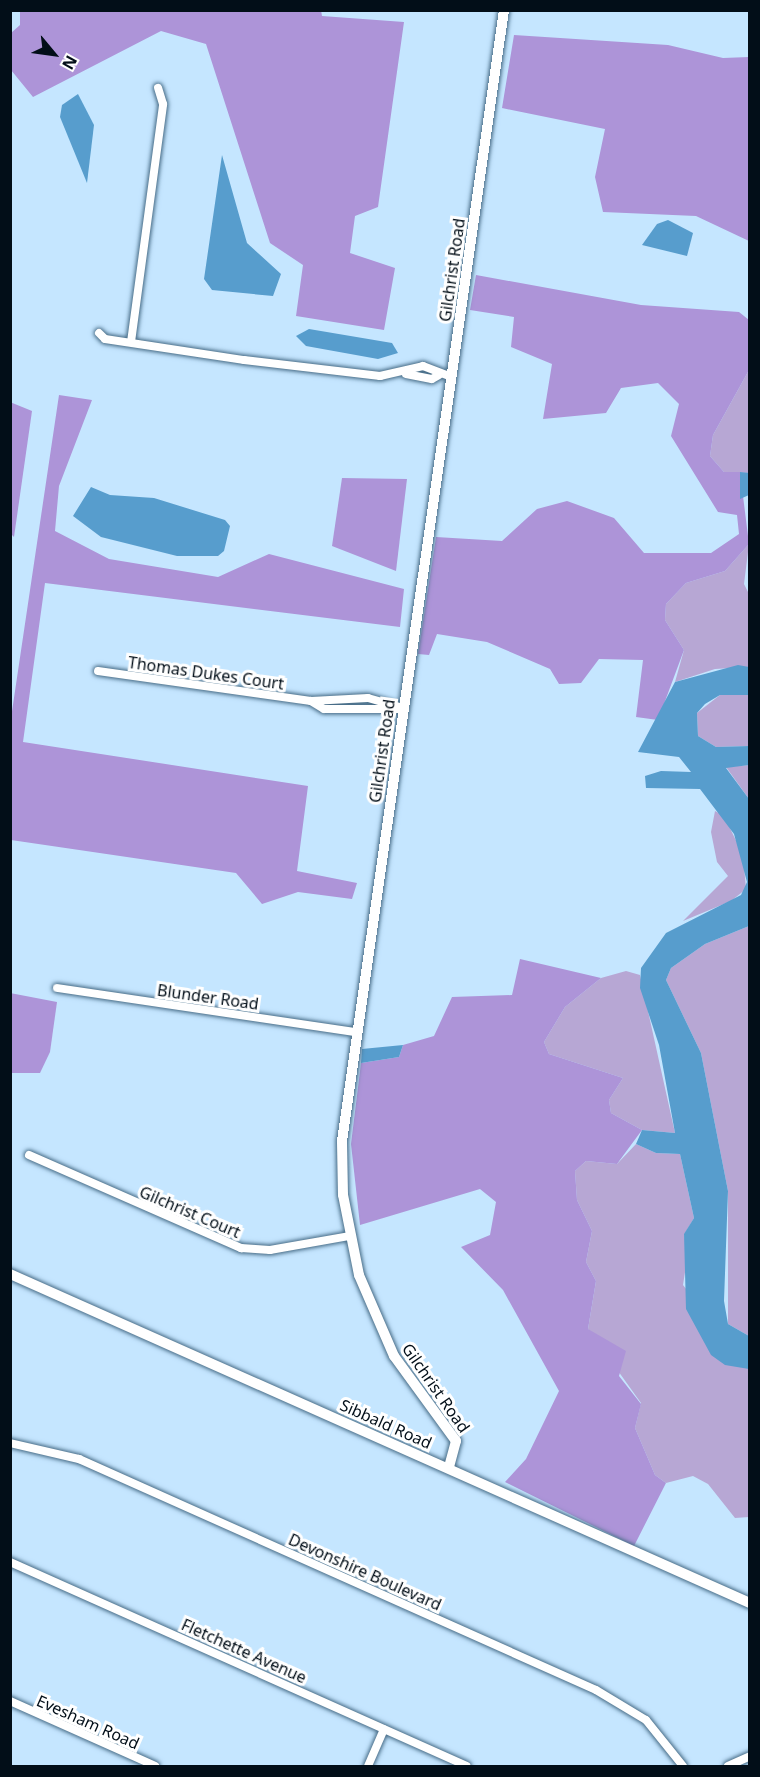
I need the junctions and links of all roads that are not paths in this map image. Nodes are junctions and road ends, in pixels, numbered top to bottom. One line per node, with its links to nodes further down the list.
1 (504, 10): 7 (street, Gilchrist Road)
2 (158, 88): 4 (street)
3 (99, 333): 4 (street)
4 (131, 342): 5 (street)
5 (406, 374): 6 (street); 6 (street)
6 (439, 375): 7 (street)
7 (451, 377): 10 (street, Gilchrist Road)
8 (98, 671): 9 (street, Thomas Dukes Court)
9 (310, 701): 10 (street, Thomas Dukes Court); 10 (street, Thomas Dukes Court)
10 (403, 708): 12 (street, Gilchrist Road)
11 (57, 988): 12 (street, Blunder Road)
12 (356, 1032): 14 (street, Gilchrist Road)
13 (29, 1155): 14 (street, Gilchrist Court)
14 (349, 1236): 17 (street, Gilchrist Road)
15 (10, 1274): 17 (street, Sibbald Road)
16 (10, 1443): 26 (street, Devonshire Boulevard)
17 (449, 1467): 19 (street, Sibbald Road)
18 (10, 1562): 21 (street, Fletchette Avenue)
19 (750, 1603)
20 (10, 1701): 23 (street, Evesham Road)
21 (384, 1729): 24 (street); 25 (street, Fletchette Avenue)
22 (750, 1756): 27 (street)
23 (155, 1767)
24 (368, 1767)
25 (467, 1767)
26 (683, 1767)
27 (728, 1767)

